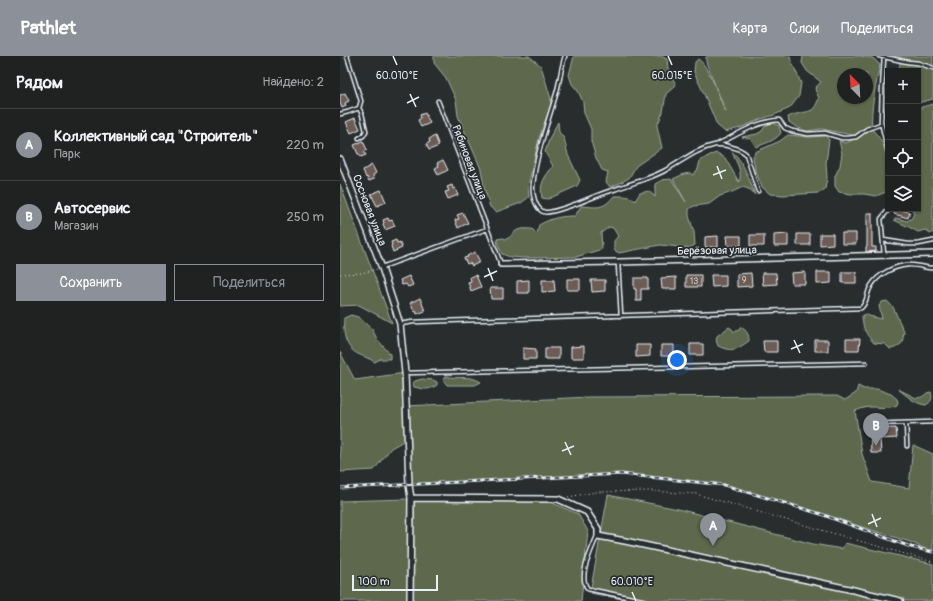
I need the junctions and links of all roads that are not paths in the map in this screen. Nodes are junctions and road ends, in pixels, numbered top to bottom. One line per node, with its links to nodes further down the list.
1 (347, 56): 7 (lane)
2 (565, 56): 12 (lane)
3 (879, 56): 4 (lane)
4 (884, 57): 5 (lane); 9 (lane)
5 (933, 68)
6 (438, 101): 16 (lane, Рябиновая улица)
7 (359, 108): 8 (lane); 10 (lane)
8 (340, 114)
9 (881, 124): 11 (lane); 12 (lane)
10 (359, 138)
11 (885, 140)
12 (717, 145): 14 (lane)
13 (340, 159): 23 (street, Сосновая улица)
14 (758, 190)
15 (887, 212): 17 (lane)
16 (487, 229): 22 (lane, Рябиновая улица); 23 (lane)
17 (883, 240): 18 (lane); 20 (lane)
18 (933, 240)
19 (933, 254): 20 (street, Берёзовая улица)
20 (884, 256): 21 (street, Берёзовая улица)
21 (618, 262): 22 (street, Берёзовая улица); 25 (lane)
22 (501, 264)
23 (382, 268): 26 (street, Сосновая улица)
24 (933, 268): 25 (lane)
25 (621, 316): 26 (lane)
26 (400, 324): 28 (street, Сосновая улица)
27 (866, 363): 28 (lane)
28 (405, 374): 33 (street, Сосновая улица)
29 (933, 422): 30 (lane)
30 (906, 423): 31 (lane); 32 (lane)
31 (871, 424)
32 (907, 446)
33 (411, 498): 34 (street); 35 (street, Сосновая улица)
34 (598, 536): 36 (lane); 37 (street)
35 (410, 601)
36 (646, 601)
37 (900, 601)

